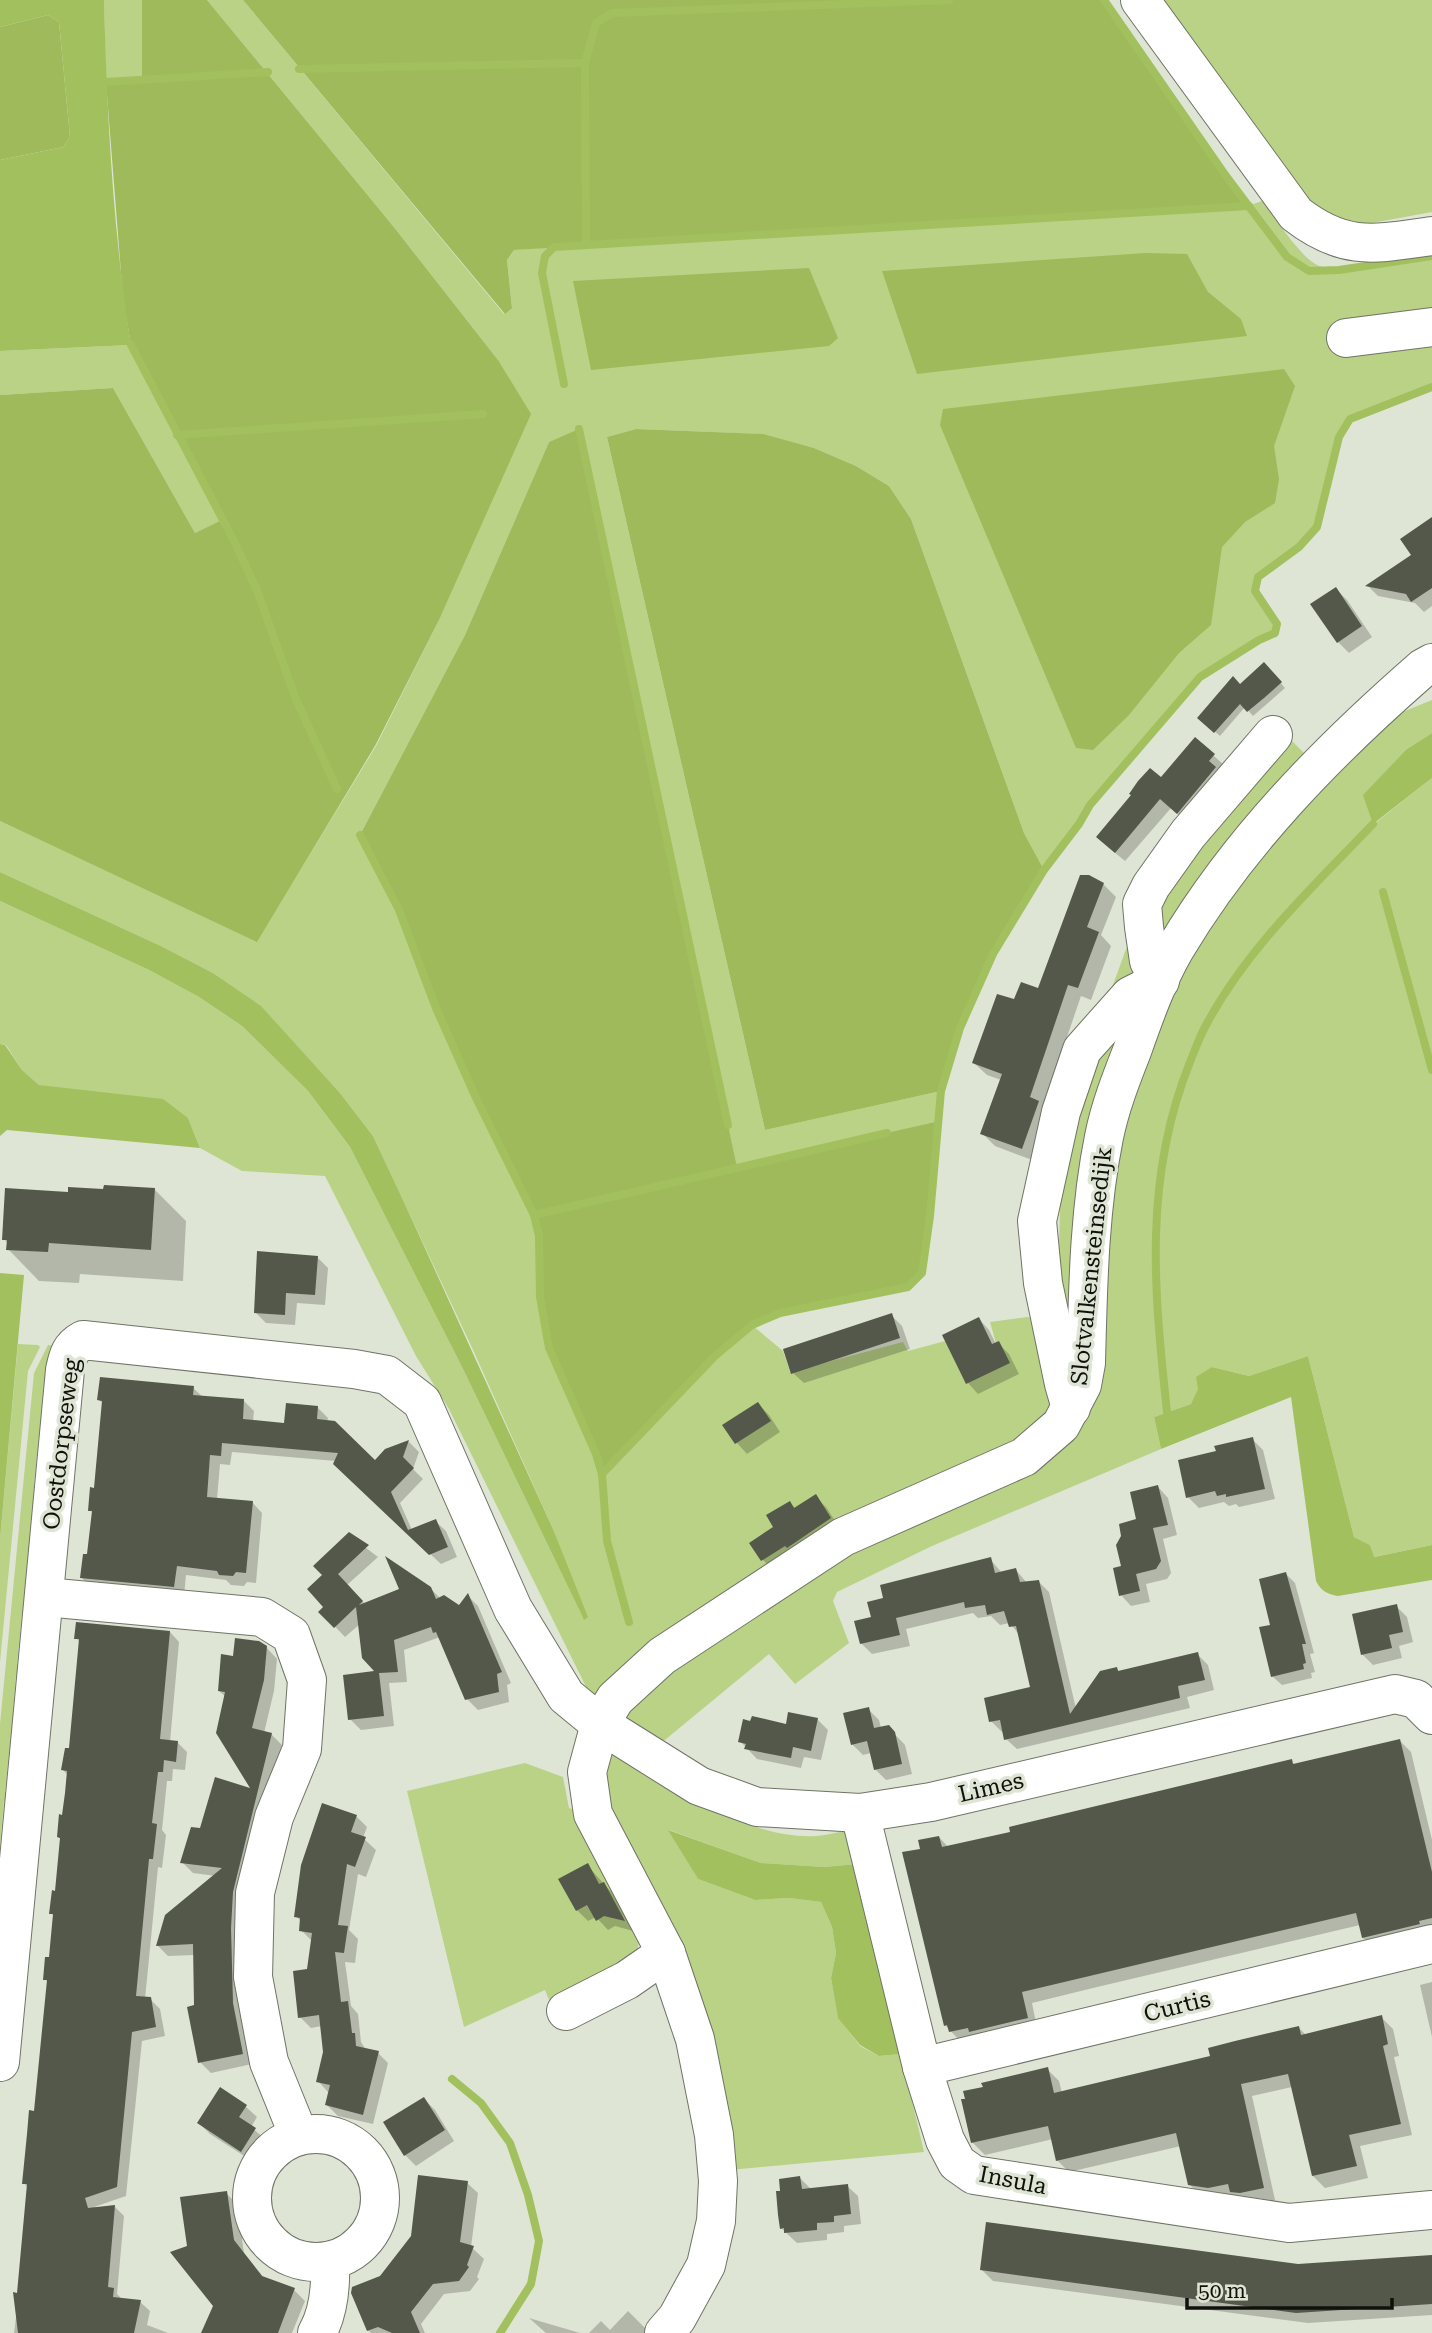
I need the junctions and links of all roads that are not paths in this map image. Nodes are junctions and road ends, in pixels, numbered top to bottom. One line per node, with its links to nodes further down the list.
1 (1140, 0): 2 (street)
2 (1432, 236)
3 (1432, 327): 4 (street)
4 (1346, 338)
5 (1429, 663): 7 (street, Slotvalkensteinsedijk)
6 (1273, 735): 7 (street)
7 (1160, 981): 8 (street, Slotvalkensteinsedijk); 8 (street)
8 (1071, 1408): 12 (street, Slotvalkensteinsedijk)
9 (45, 1597): 10 (street, Oostdorpseweg); 17 (street, Oostdorpseweg); 19 (street)
10 (566, 1696): 12 (street, Limes)
11 (1432, 1715): 13 (street, Limes)
12 (600, 1724): 13 (street, Limes); 15 (street, Slotvalkensteinsedijk)
13 (860, 1813): 18 (street, Insula)
14 (1432, 1944): 18 (street, Curtis)
15 (666, 1953): 16 (street); 23 (street, Slotvalkensteinsedijk)
16 (566, 2011)
17 (0, 2062)
18 (922, 2067): 20 (street, Insula)
19 (299, 2136): 21 (street); 21 (street)
20 (1432, 2210)
21 (330, 2261): 22 (street)
22 (317, 2333)
23 (664, 2333)

